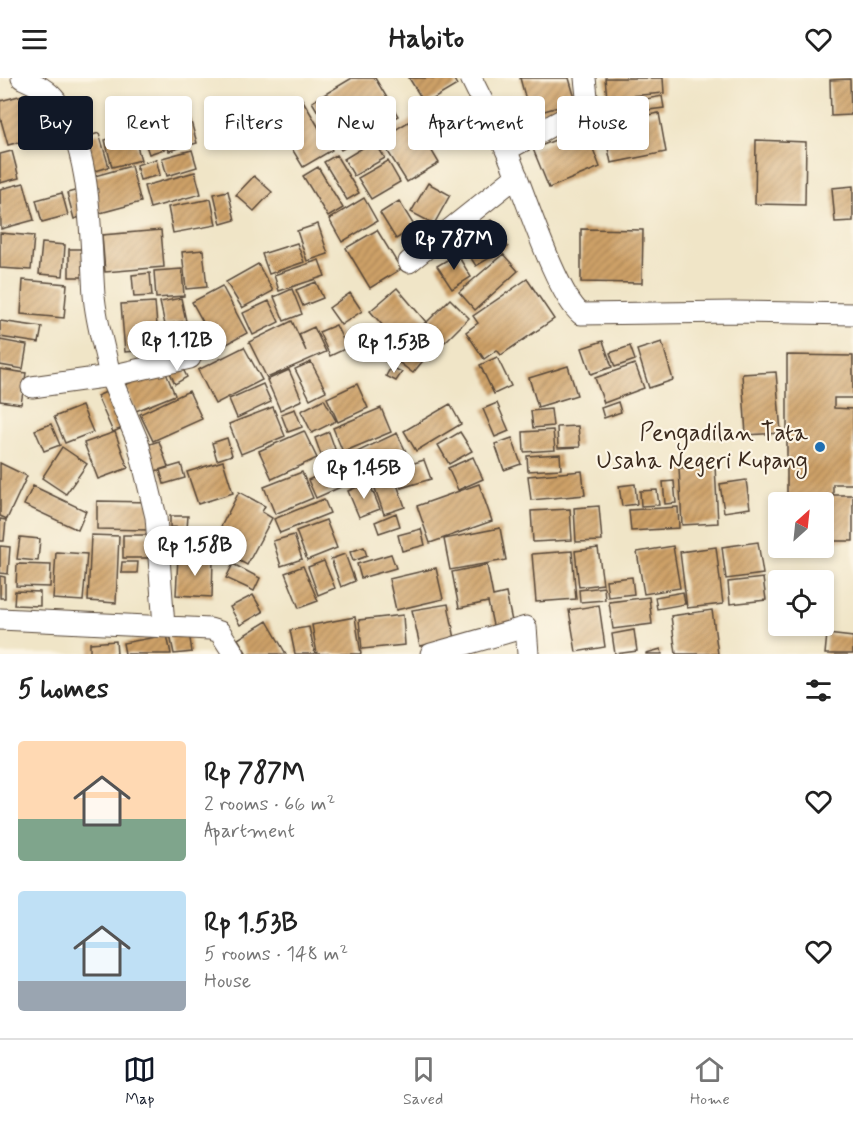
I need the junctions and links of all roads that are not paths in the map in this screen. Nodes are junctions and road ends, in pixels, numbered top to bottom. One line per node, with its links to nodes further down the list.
1 (22, 78): 11 (street)
2 (471, 78): 4 (street)
3 (585, 78): 5 (street)
4 (480, 96)
5 (545, 129)
6 (506, 150): 7 (street)
7 (517, 176): 8 (street); 9 (street)
8 (409, 262)
9 (853, 314)
10 (190, 358): 11 (street)
11 (110, 376): 12 (street); 14 (street)
12 (32, 387)
13 (0, 619): 14 (street)
14 (164, 626): 15 (street)
15 (234, 654)
16 (431, 654): 17 (street)
17 (528, 654)

